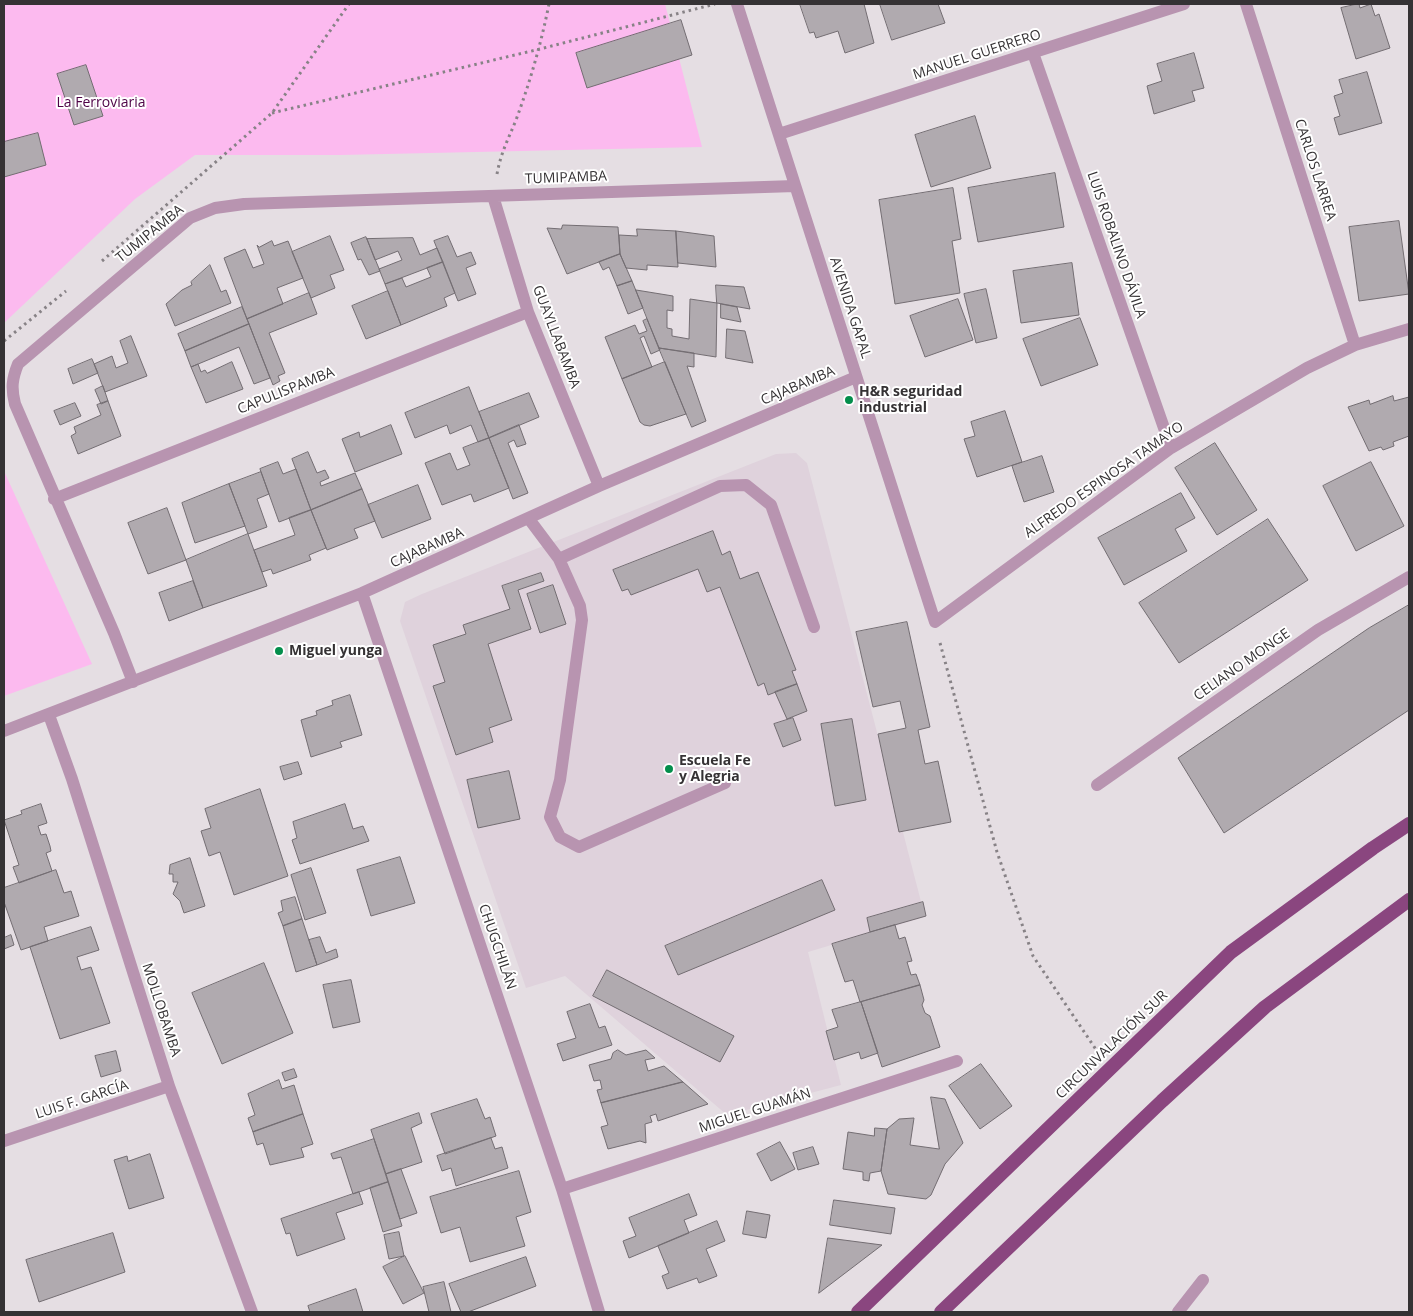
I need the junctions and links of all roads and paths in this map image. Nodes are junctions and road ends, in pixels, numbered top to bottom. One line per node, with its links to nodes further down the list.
1 (349, 4): 9 (path)
2 (549, 4): 7 (path)
3 (716, 4): 7 (path)
4 (737, 4): 10 (street, AVENIDA GAPAL)
5 (1184, 4): 8 (street, MANUEL GUERRERO)
6 (1246, 4): 18 (street, CARLOS LARREA)
7 (540, 49): 9 (path); 12 (path)
8 (1033, 53): 10 (street, MANUEL GUERRERO); 20 (street, LUIS ROBALINO DÁVILA)
9 (272, 112): 13 (path)
10 (779, 134): 11 (street, AVENIDA GAPAL)
11 (795, 186): 12 (street, TUMIPAMBA); 19 (street, AVENIDA GAPAL)
12 (493, 196): 15 (street, GUAYLLABAMBA); 22 (street, TUMIPAMBA)
13 (96, 266)
14 (68, 290): 17 (path)
15 (528, 312): 21 (street, GUAYLLABAMBA); 22 (street, CAPULISPAMBA)
16 (1409, 329): 18 (street, ALFREDO ESPINOSA TAMAYO)
17 (4, 340)
18 (1354, 345): 20 (street, ALFREDO ESPINOSA TAMAYO)
19 (856, 377): 21 (street, CAJABAMBA); 27 (street, AVENIDA GAPAL)
20 (1171, 448): 27 (street, ALFREDO ESPINOSA TAMAYO)
21 (599, 486): 23 (street, CAJABAMBA)
22 (54, 499): 29 (street, TUMIPAMBA)
23 (529, 519): 24 (street); 26 (street, CAJABAMBA)
24 (558, 558): 28 (street); 32 (street)
25 (1409, 577): 33 (street, CELIANO MONGE)
26 (362, 593): 29 (street, CAJABAMBA); 40 (street, CHUGCHILÁN)
27 (934, 622): 37 (path)
28 (814, 627)
29 (133, 682): 30 (street, CAJABAMBA)
30 (49, 715): 31 (street, CAJABAMBA); 38 (street, MOLLOBAMBA)
31 (4, 731)
32 (725, 783)
33 (1097, 785)
34 (1409, 824): 37 (highway, CIRCUNVALACIÓN SUR)
35 (1409, 900): 45 (highway)
36 (957, 1062): 40 (street, MIGUEL GUAMÁN)
37 (1109, 1070): 44 (highway, CIRCUNVALACIÓN SUR)
38 (169, 1086): 39 (street, LUIS F. GARCÍA); 42 (street, MOLLOBAMBA)
39 (4, 1141)
40 (562, 1189): 43 (street, CHUGCHILÁN)
41 (1202, 1280): 46 (street)
42 (252, 1312)
43 (599, 1312)
44 (858, 1312)
45 (941, 1312)
46 (1178, 1312)

